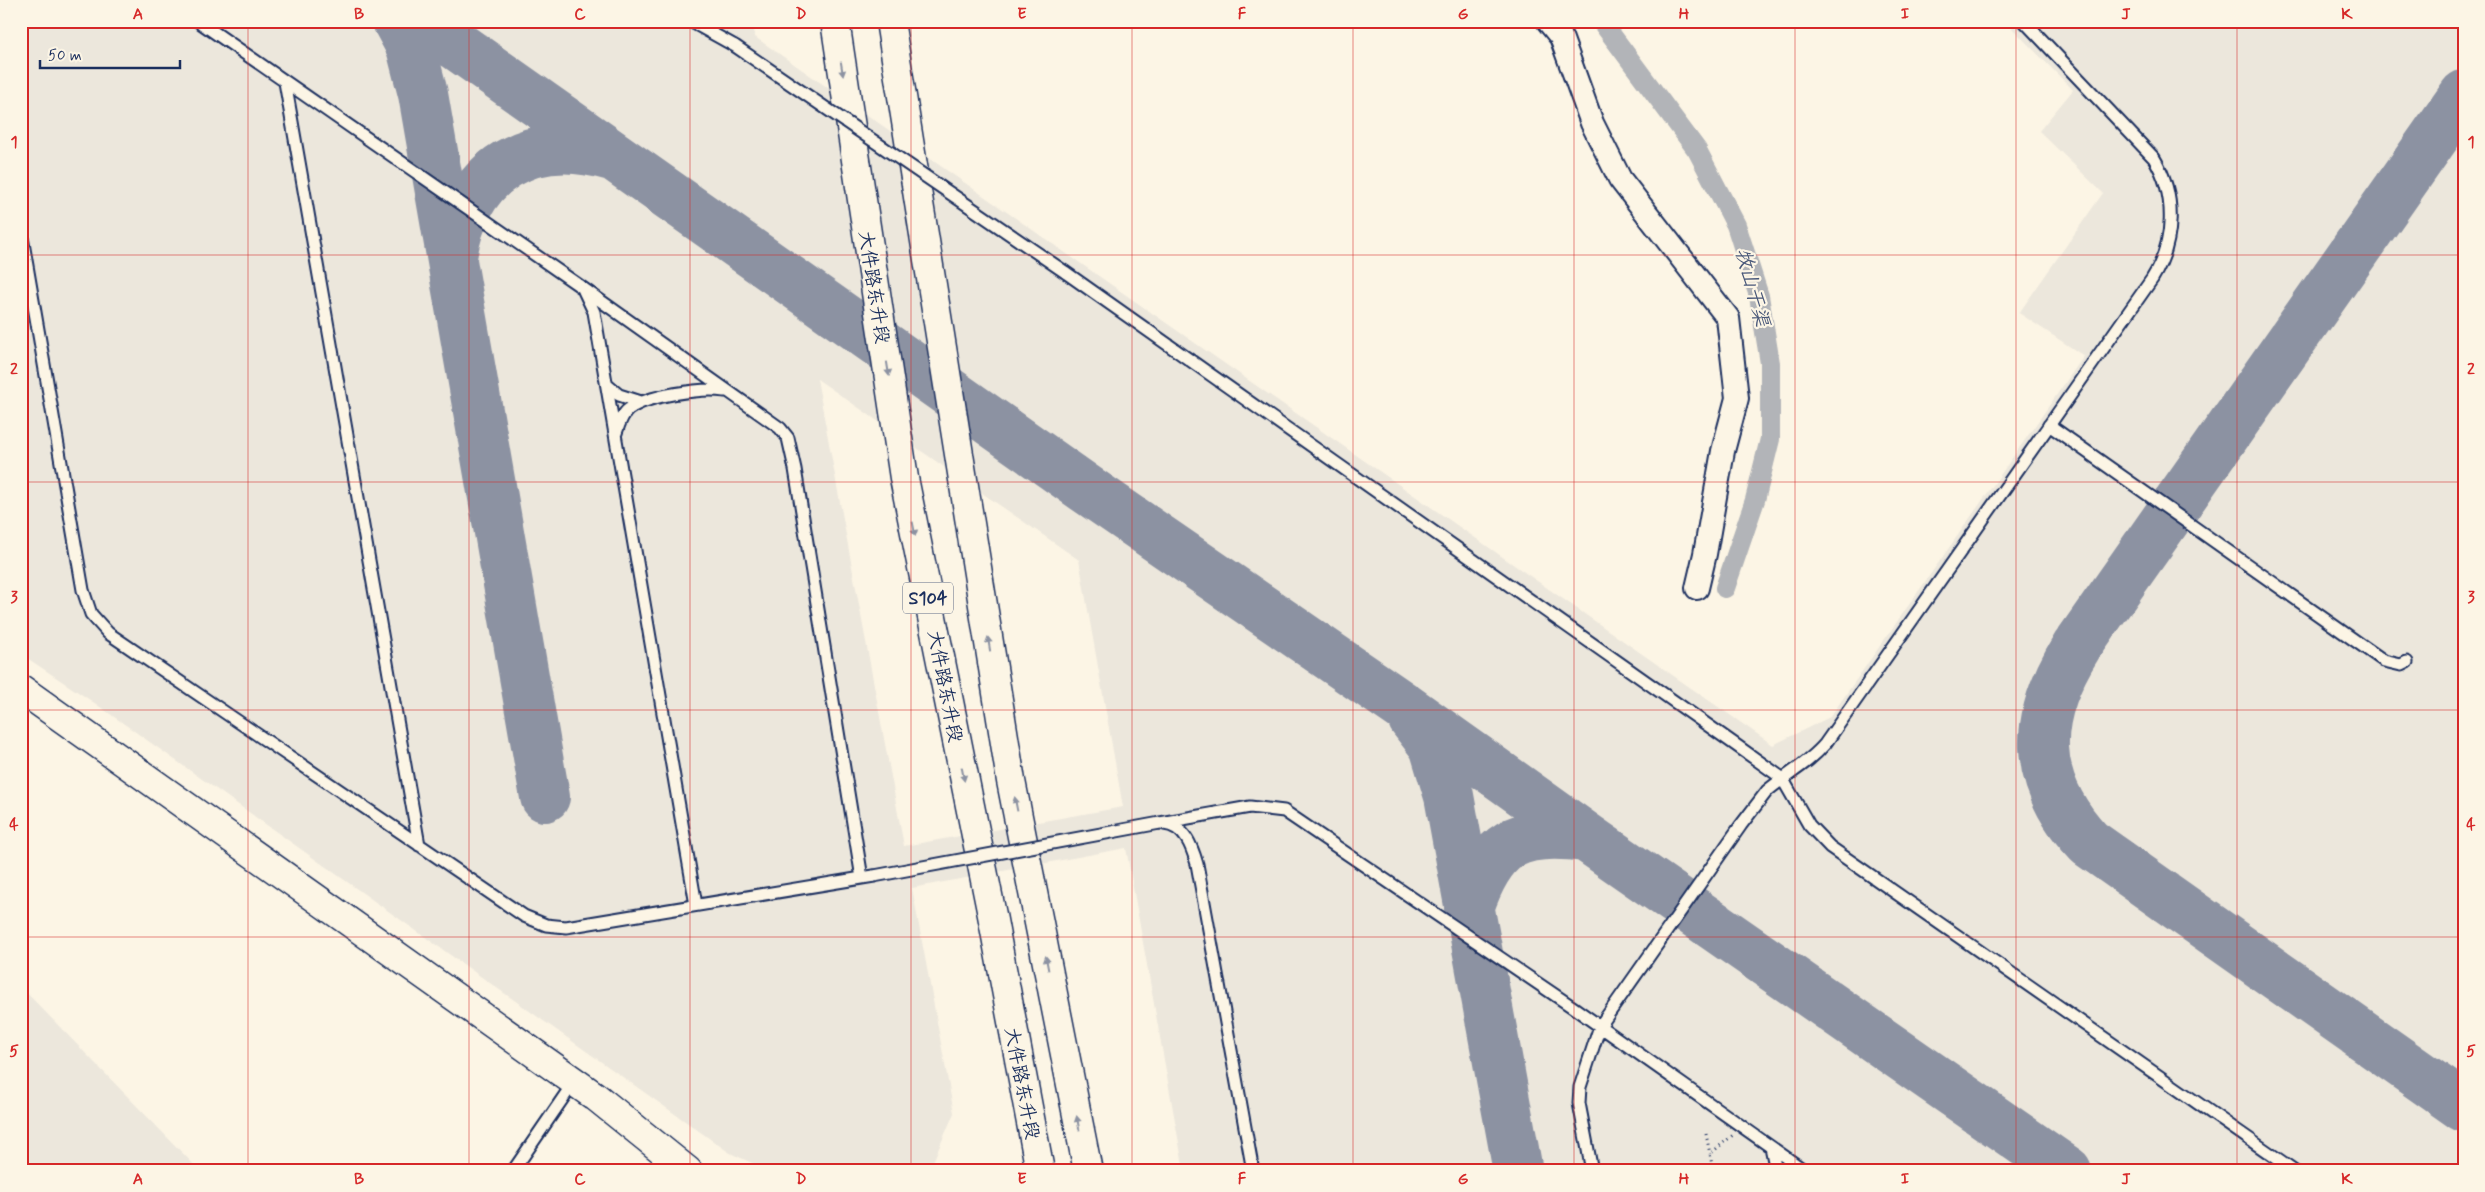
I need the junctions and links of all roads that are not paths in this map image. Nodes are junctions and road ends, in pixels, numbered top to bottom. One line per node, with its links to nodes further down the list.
1 (198, 21): 7 (lane)
2 (690, 21): 18 (lane, bridge)
3 (835, 21): 28 (main road, 大件路东升段 / S104, one-way to 28)
4 (890, 21): 29 (main road, S104, one-way to 4)
5 (1548, 21): 15 (street)
6 (2024, 21): 13 (lane)
7 (285, 82): 9 (lane); 20 (lane)
8 (21, 231): 20 (lane)
9 (578, 284): 10 (lane); 11 (lane)
10 (607, 385): 12 (lane); 14 (lane)
11 (729, 392): 12 (lane); 21 (lane)
12 (642, 402): 14 (lane)
13 (2049, 426): 16 (lane); 18 (lane)
14 (616, 435): 22 (lane)
15 (1697, 588)
16 (2407, 662)
17 (21, 689): 24 (main road)
18 (1782, 778): 23 (lane); 34 (lane)
19 (1160, 823): 21 (lane, bridge); 23 (lane); 30 (lane)
20 (419, 845): 22 (lane)
21 (868, 877): 22 (lane)
22 (696, 905)
23 (1600, 1026): 25 (lane); 31 (lane)
24 (574, 1082): 26 (lane); 27 (main road)
25 (1771, 1147): 32 (lane); 33 (lane)
26 (513, 1171)
27 (688, 1171)
28 (1040, 1171)
29 (1088, 1171)
30 (1253, 1171)
31 (1592, 1171)
32 (1776, 1171)
33 (1805, 1171)
34 (2295, 1171)

